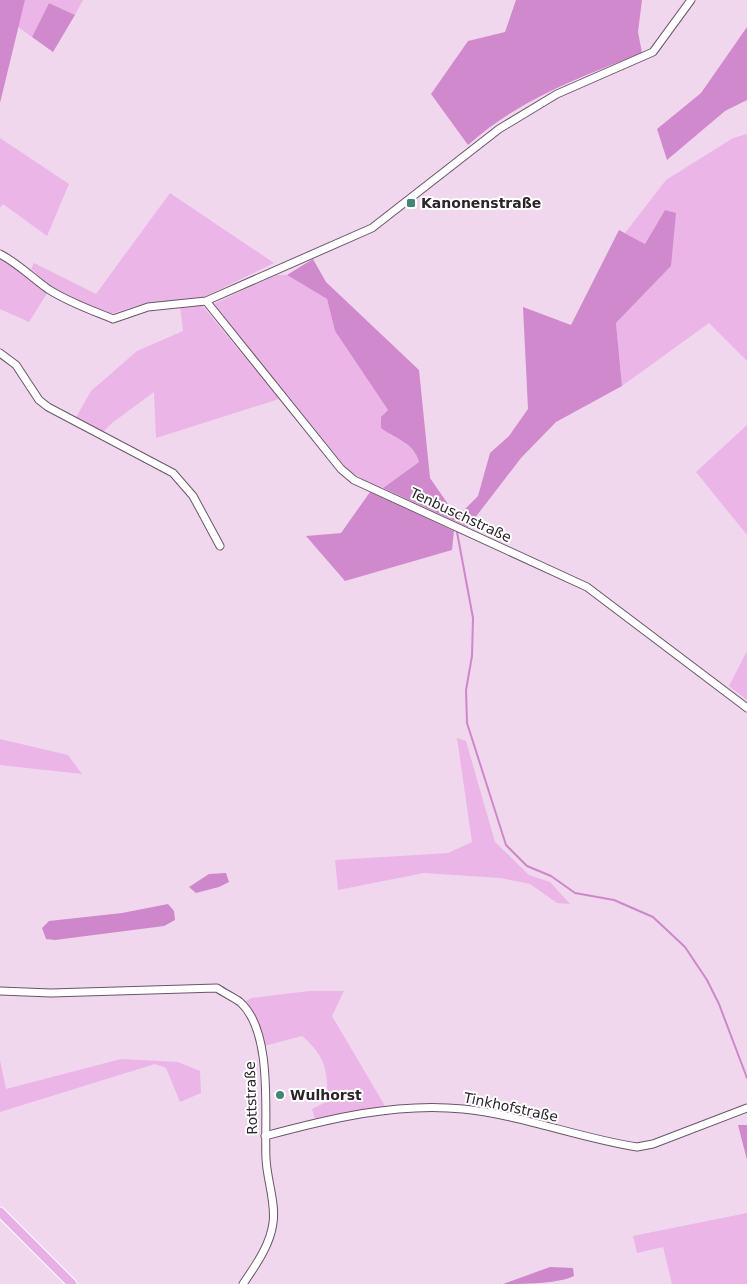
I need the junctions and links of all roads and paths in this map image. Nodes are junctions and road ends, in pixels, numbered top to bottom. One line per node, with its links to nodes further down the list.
1 (692, 0): 3 (street)
2 (0, 254): 3 (street)
3 (206, 301): 6 (street, Tenbuschstraße)
4 (0, 353): 5 (street)
5 (220, 546)
6 (747, 708)
7 (0, 991): 9 (street, Rottstraße)
8 (747, 1108): 9 (street, Tinkhofstraße)
9 (265, 1136): 12 (street, Rottstraße)
10 (0, 1212): 11 (main road)
11 (72, 1284)
12 (243, 1284)

